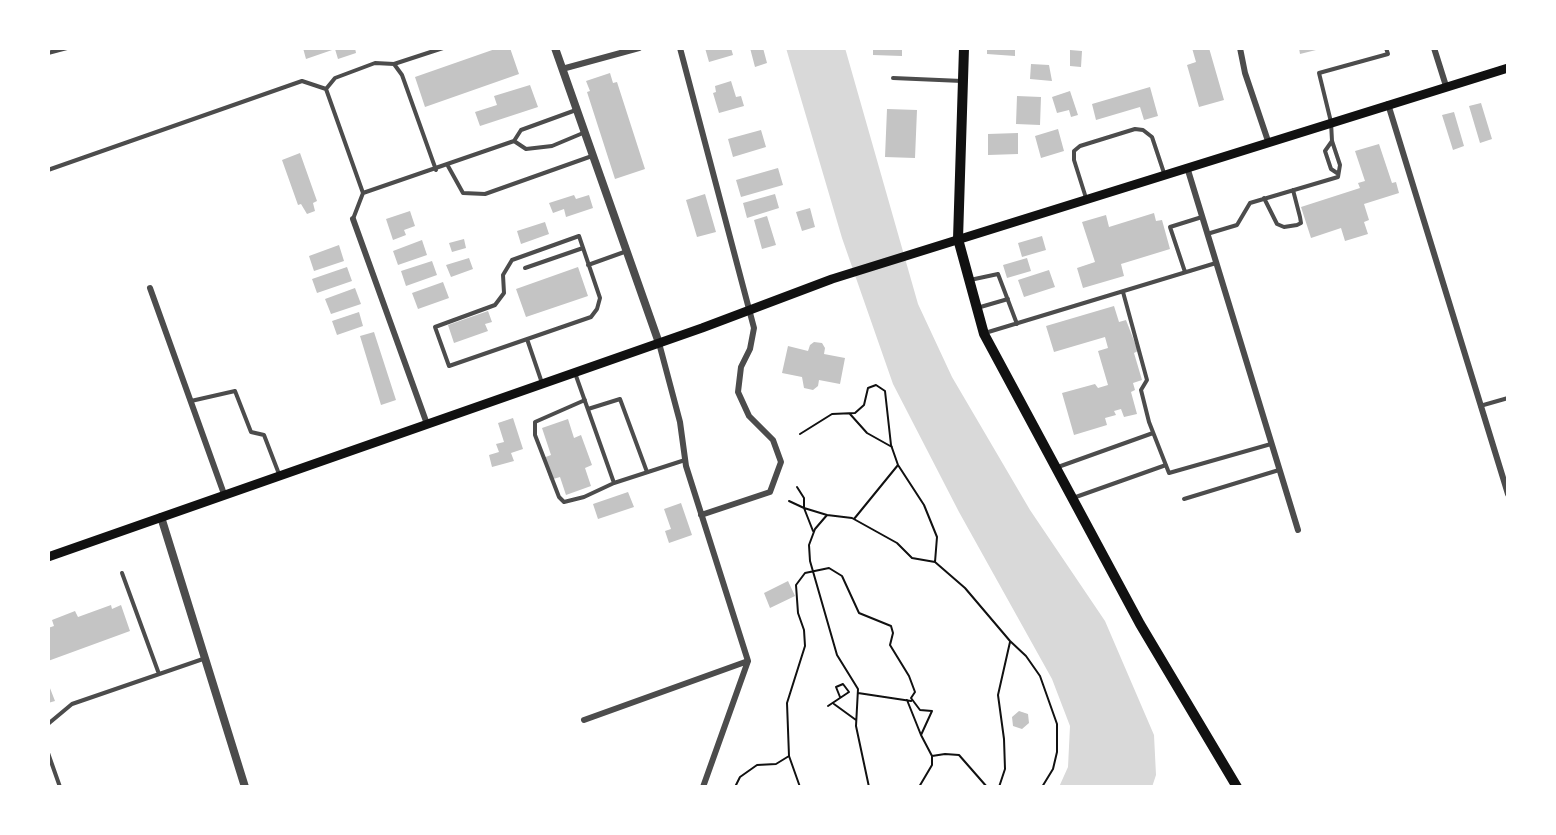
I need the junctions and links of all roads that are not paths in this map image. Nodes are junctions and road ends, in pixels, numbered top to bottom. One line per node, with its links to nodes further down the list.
1 (67, 48): 10 (lane)
2 (443, 48): 11 (lane)
3 (555, 48): 13 (street)
4 (639, 48): 13 (street)
5 (680, 48): 51 (street)
6 (964, 48): 15 (main road)
7 (1240, 48): 23 (street)
8 (1386, 48): 20 (lane)
9 (1434, 48): 16 (street)
10 (48, 53)
11 (394, 64): 17 (lane); 29 (lane)
12 (1508, 68): 16 (main road)
13 (562, 69): 19 (street)
14 (893, 78): 15 (lane)
15 (963, 81): 39 (main road)
16 (1446, 86): 18 (main road)
17 (326, 89): 28 (lane); 33 (lane)
18 (1388, 104): 20 (main road); 61 (street)
19 (577, 110): 21 (street); 22 (lane)
20 (1331, 122): 23 (main road); 24 (lane)
21 (585, 132): 22 (lane); 25 (street)
22 (514, 141): 26 (lane)
23 (1268, 141): 27 (main road)
24 (1332, 141): 31 (lane); 31 (lane)
25 (594, 155): 26 (lane); 41 (street)
26 (448, 166): 29 (lane)
27 (1187, 166): 30 (main road); 36 (street)
28 (48, 170)
29 (436, 170): 33 (lane)
30 (1164, 173): 34 (main road); 34 (lane)
31 (1337, 173): 32 (lane)
32 (1293, 190): 35 (lane); 35 (lane)
33 (363, 193): 37 (lane)
34 (1086, 198): 39 (main road)
35 (1264, 198): 38 (lane)
36 (1202, 217): 38 (street); 45 (lane)
37 (353, 219): 63 (street)
38 (1208, 234): 42 (street)
39 (958, 239): 46 (main road); 51 (main road)
40 (583, 248): 43 (lane); 44 (lane); 54 (lane)
41 (627, 251): 43 (lane); 55 (street)
42 (1216, 262): 45 (lane); 65 (street)
43 (588, 265): 54 (lane)
44 (525, 268)
45 (1185, 272): 48 (lane)
46 (969, 280): 49 (lane); 50 (main road)
47 (150, 288): 60 (street)
48 (1123, 291): 52 (lane); 64 (lane)
49 (1008, 299): 50 (lane); 52 (lane)
50 (976, 308): 53 (main road)
51 (750, 311): 55 (main road); 77 (street)
52 (1017, 324): 53 (lane)
53 (984, 334): 68 (main road)
54 (527, 339): 57 (lane)
55 (659, 343): 56 (main road); 66 (street)
56 (575, 372): 57 (main road); 59 (lane)
57 (542, 383): 63 (main road)
58 (1508, 398): 61 (lane)
59 (585, 400): 62 (lane); 72 (lane)
60 (190, 401): 71 (lane); 73 (street)
61 (1480, 406): 74 (street)
62 (588, 409): 70 (lane); 72 (lane)
63 (427, 424): 71 (main road)
64 (1154, 434): 67 (lane); 68 (lane)
65 (1272, 444): 67 (lane); 69 (street)
66 (685, 460): 70 (lane); 77 (street)
67 (1166, 465): 75 (lane)
68 (1056, 468): 75 (main road)
69 (1280, 470): 76 (lane); 79 (street)
70 (647, 472): 72 (lane)
71 (279, 475): 73 (main road)
72 (614, 483)
73 (224, 494): 78 (main road)
74 (1508, 494)
75 (1072, 498): 91 (main road)
76 (1184, 499)
77 (701, 515): 83 (street)
78 (161, 517): 80 (main road); 82 (street)
79 (1298, 530)
80 (48, 557)
81 (122, 573): 84 (lane)
82 (205, 658): 84 (lane); 89 (street)
83 (748, 661): 85 (street); 90 (street)
84 (159, 674): 86 (lane)
85 (584, 720)
86 (48, 724)
87 (48, 753): 88 (lane)
88 (60, 787)
89 (245, 787)
90 (703, 787)
91 (1237, 787)

